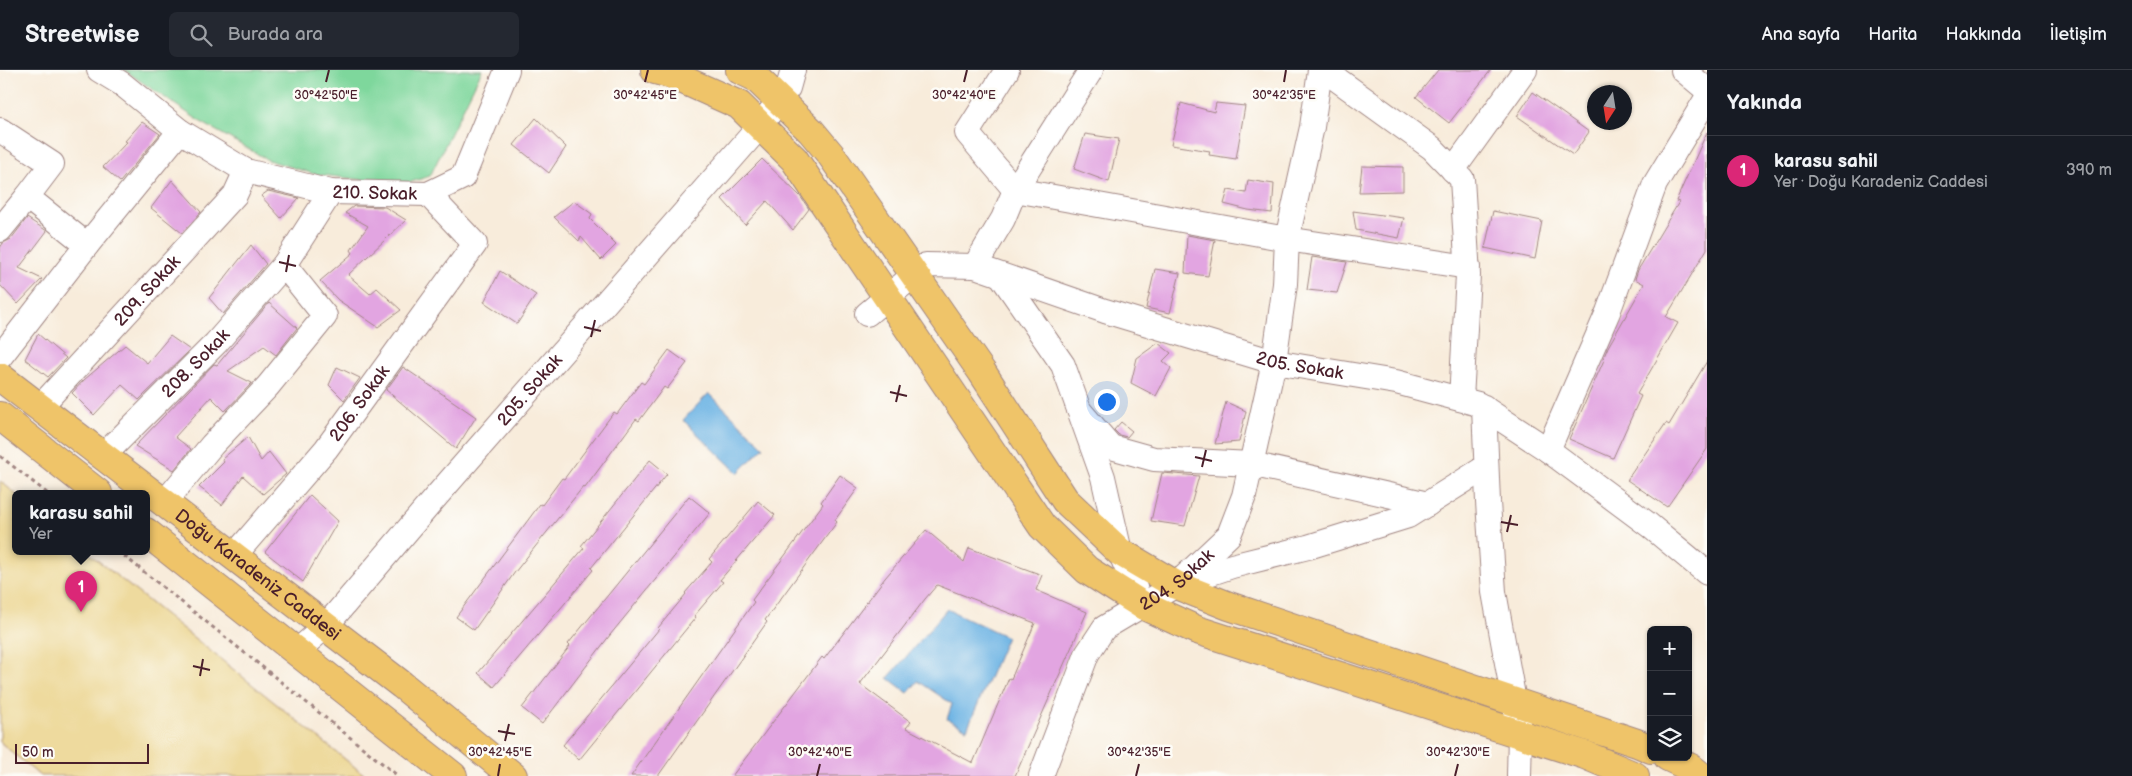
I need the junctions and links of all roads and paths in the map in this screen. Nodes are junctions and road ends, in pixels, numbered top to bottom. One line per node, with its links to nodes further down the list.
1 (99, 70): 16 (street, 210. Sokak)
2 (507, 70): 21 (street, 210. Sokak)
3 (655, 70): 14 (main road)
4 (740, 70): 13 (main road)
5 (793, 70): 13 (street, 205. Sokak)
6 (1008, 70): 19 (street)
7 (1091, 70): 19 (street)
8 (1322, 70): 17 (street); 24 (street, 204. Sokak)
9 (1525, 70): 17 (street)
10 (1683, 70): 11 (street)
11 (1707, 90)
12 (1707, 98): 41 (street)
13 (779, 100): 14 (street, 205. Sokak); 29 (main road)
14 (760, 126): 31 (main road); 59 (street, 205. Sokak)
15 (0, 130): 22 (street)
16 (180, 131): 18 (street, 210. Sokak); 25 (street)
17 (1453, 170): 28 (street)
18 (246, 171): 20 (street, 210. Sokak); 37 (street, 209. Sokak)
19 (1015, 190): 24 (street); 27 (street)
20 (330, 192): 21 (street, 210. Sokak); 26 (street, 208. Sokak)
21 (428, 194): 55 (street, 206. Sokak)
22 (28, 197): 23 (street); 25 (street)
23 (0, 230)
24 (1287, 240): 28 (street); 34 (street, 204. Sokak)
25 (86, 245): 33 (street)
26 (284, 265): 43 (street, 208. Sokak); 50 (street)
27 (975, 266): 29 (street, 205. Sokak); 30 (street, 205. Sokak)
28 (1468, 267): 36 (street)
29 (914, 275): 31 (street, 205. Sokak); 53 (main road)
30 (1002, 277): 34 (street, 205. Sokak); 39 (street)
31 (887, 297): 32 (street, 205. Sokak); 58 (main road)
32 (866, 314)
33 (0, 357)
34 (1274, 362): 36 (street, 205. Sokak); 44 (street, 204. Sokak)
35 (0, 377): 37 (main road, Doğu Karadeniz Caddesi)
36 (1461, 399): 38 (street, 205. Sokak)
37 (40, 407): 43 (main road, Doğu Karadeniz Caddesi)
38 (1484, 407): 41 (street, 205. Sokak); 45 (street)
39 (1079, 410): 44 (street); 53 (street)
40 (0, 416): 47 (main road)
41 (1548, 450): 56 (street, 205. Sokak)
42 (0, 456): 46 (path)
43 (104, 456): 48 (main road, Doğu Karadeniz Caddesi)
44 (1251, 464): 51 (street); 57 (street, 204. Sokak)
45 (1486, 467): 51 (street); 61 (street)
46 (43, 490)
47 (94, 490)
48 (147, 490)
49 (150, 492): 50 (main road, Doğu Karadeniz Caddesi)
50 (164, 503): 55 (main road, Doğu Karadeniz Caddesi)
51 (1428, 504): 57 (street)
52 (150, 535): 60 (main road, Doğu Karadeniz Caddesi)
53 (1120, 552): 57 (main road); 58 (street)
54 (123, 555): 65 (path)
55 (233, 556): 59 (main road, Doğu Karadeniz Caddesi)
56 (1707, 573)
57 (1176, 585): 58 (street, 204. Sokak); 61 (main road)
58 (1142, 604): 62 (main road); 68 (street, 204. Sokak)
59 (325, 627): 60 (street, 205. Sokak); 67 (main road, Doğu Karadeniz Caddesi)
60 (296, 651): 66 (main road, Doğu Karadeniz Caddesi)
61 (1514, 702): 62 (street); 63 (main road)
62 (1520, 734): 69 (street); 70 (main road)
63 (1647, 747)
64 (1676, 761): 71 (main road)
65 (398, 776)
66 (453, 776)
67 (513, 776)
68 (1041, 776)
69 (1520, 776)
70 (1635, 776)
71 (1701, 776)

